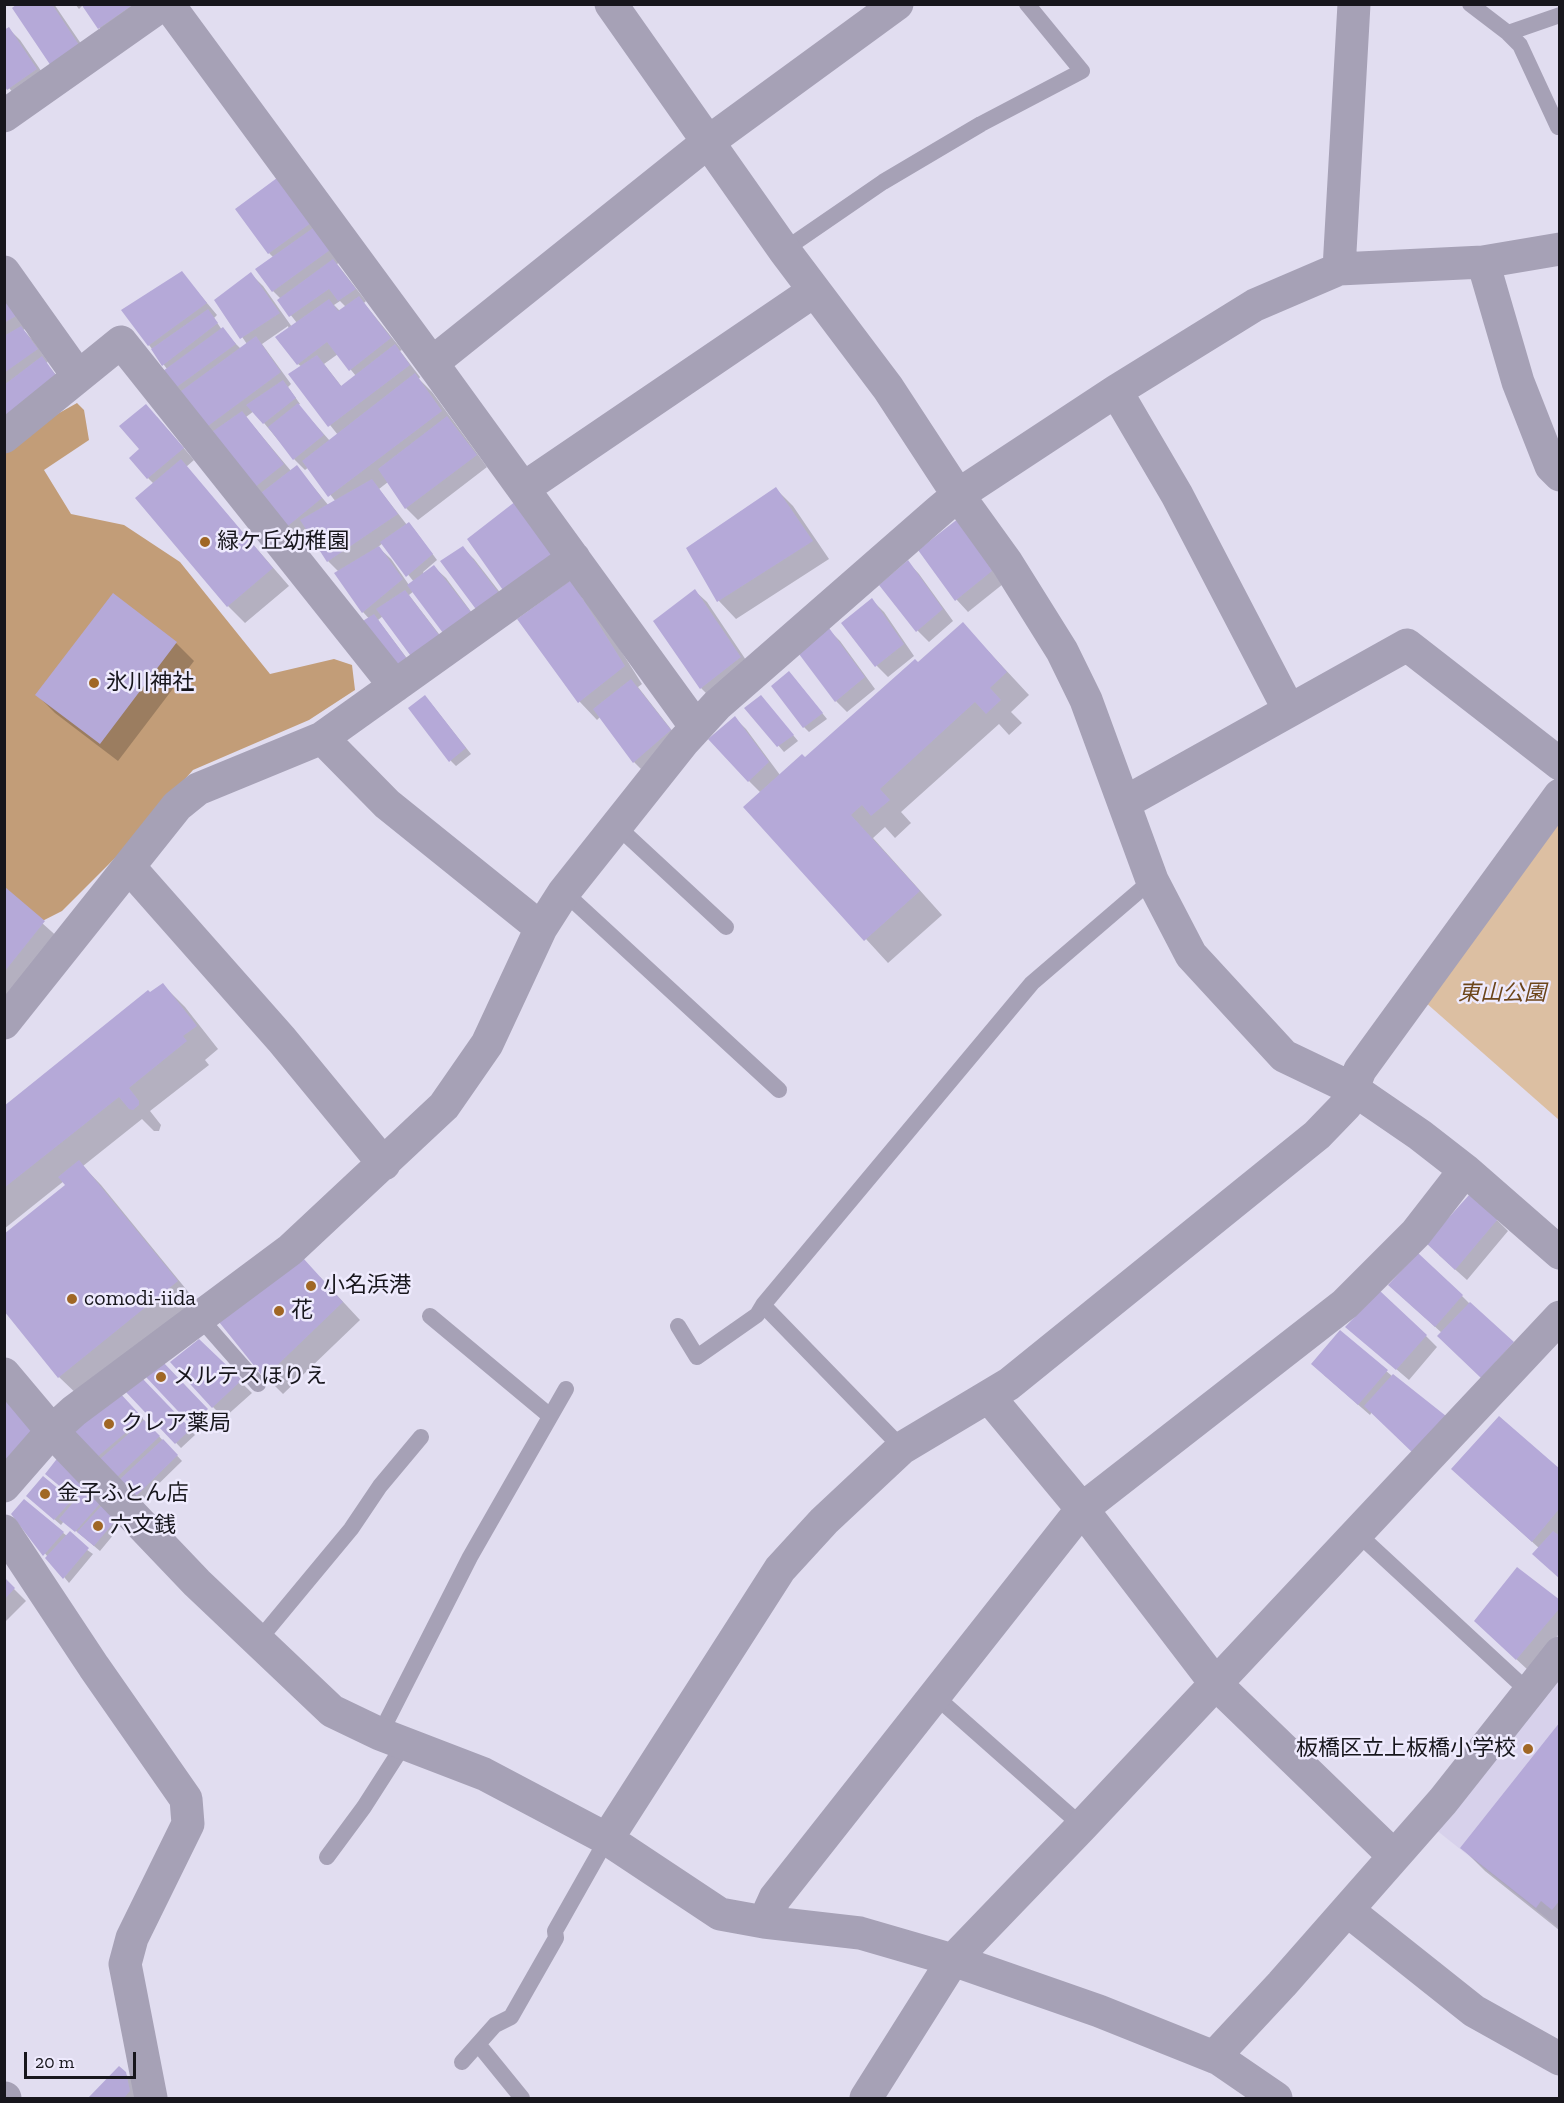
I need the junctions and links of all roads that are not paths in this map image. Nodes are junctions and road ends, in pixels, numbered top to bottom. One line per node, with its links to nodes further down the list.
1 (163, 4): 10 (street)
2 (168, 4): 19 (street)
3 (611, 4): 12 (street)
4 (897, 4): 12 (street)
5 (1027, 4): 14 (lane)
6 (1354, 4): 16 (street)
7 (1470, 4): 9 (lane)
8 (1560, 15): 9 (lane)
9 (1508, 33): 11 (lane)
10 (4, 116)
11 (1558, 127)
12 (708, 142): 14 (street); 19 (street)
13 (1560, 249): 15 (street)
14 (784, 250): 18 (street)
15 (1483, 262): 16 (street); 23 (street)
16 (1339, 268): 21 (street)
17 (4, 272): 20 (street)
18 (814, 291): 24 (street); 25 (street)
19 (432, 363): 24 (street)
20 (78, 376): 22 (street); 27 (street)
21 (1116, 391): 25 (street); 28 (street)
22 (4, 438)
23 (1560, 475)
24 (524, 488): 26 (street)
25 (958, 495): 29 (street); 33 (street)
26 (574, 558): 27 (street); 29 (street)
27 (395, 686): 30 (street)
28 (1289, 710): 31 (street); 33 (street)
29 (696, 727): 34 (street)
30 (322, 738): 35 (street); 39 (street)
31 (1560, 764)
32 (1560, 795): 41 (street)
33 (1124, 802): 36 (street)
34 (618, 827): 37 (street); 38 (lane)
35 (130, 868): 40 (street); 43 (street)
36 (1152, 880): 41 (street); 46 (lane)
37 (564, 892): 39 (street); 42 (lane)
38 (726, 927)
39 (541, 928): 43 (street)
40 (4, 1023)
41 (1353, 1089): 44 (street); 54 (street)
42 (778, 1090)
43 (384, 1164): 49 (street)
44 (1465, 1170): 45 (street); 60 (street)
45 (1560, 1252)
46 (763, 1305): 50 (lane); 58 (lane)
47 (430, 1316): 55 (lane)
48 (1560, 1317): 62 (street)
49 (200, 1318): 52 (lane); 56 (street)
50 (678, 1326)
51 (4, 1374): 56 (street)
52 (258, 1384)
53 (566, 1389): 55 (lane)
54 (989, 1397): 58 (street); 60 (street)
55 (550, 1416): 68 (lane)
56 (52, 1431): 59 (street); 63 (street)
57 (421, 1437): 63 (lane)
58 (902, 1448): 70 (street)
59 (4, 1486)
60 (1082, 1509): 65 (street); 67 (street)
61 (4, 1531): 80 (street)
62 (1357, 1533): 65 (street); 66 (lane)
63 (258, 1641): 68 (street)
64 (1560, 1653): 66 (street)
65 (1216, 1684): 69 (street); 71 (street)
66 (1528, 1692): 71 (street)
67 (934, 1695): 69 (lane); 74 (street)
68 (392, 1738): 70 (street); 72 (lane)
69 (1082, 1826): 75 (street)
70 (607, 1839): 74 (street); 76 (lane)
71 (1394, 1856): 73 (street)
72 (327, 1857)
73 (1347, 1910): 77 (street); 78 (street)
74 (764, 1922): 75 (street)
75 (953, 1960): 77 (street); 82 (street)
76 (478, 2044): 79 (lane); 81 (lane)
77 (1214, 2057): 83 (street)
78 (1560, 2060)
79 (462, 2062)
80 (151, 2098)
81 (522, 2098)
82 (866, 2098)
83 (1276, 2098)

